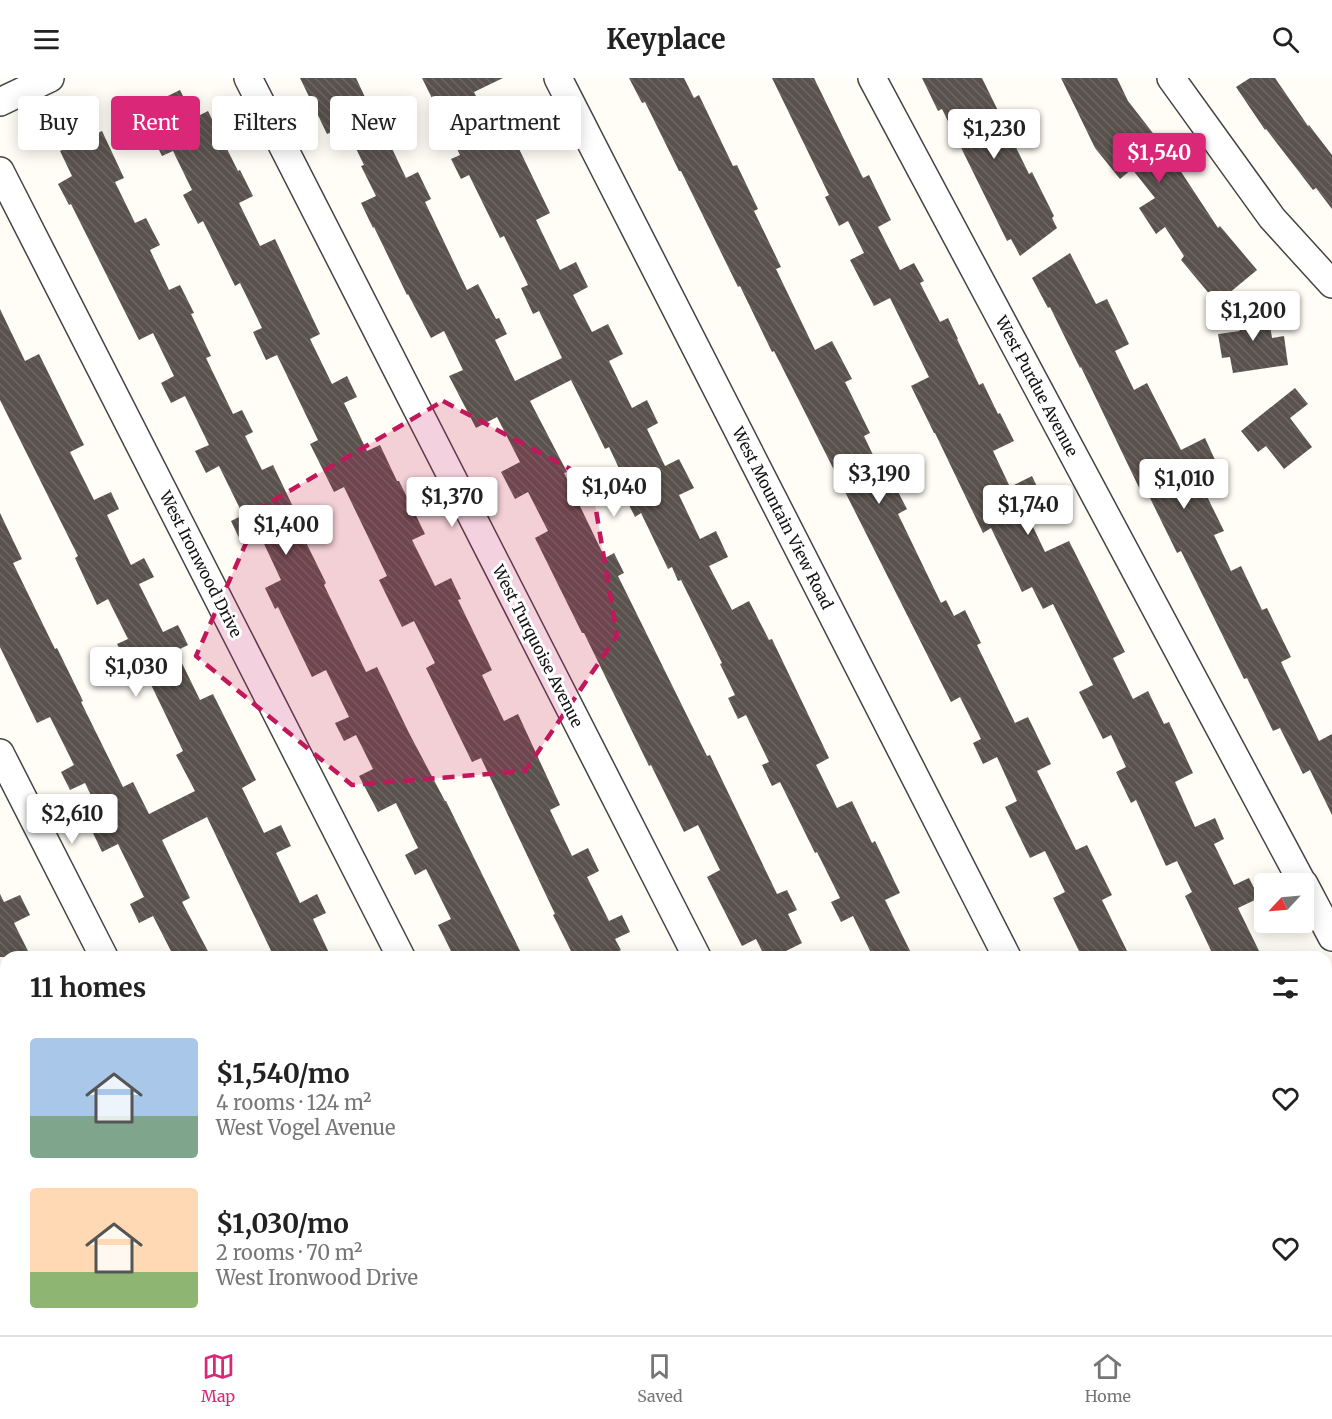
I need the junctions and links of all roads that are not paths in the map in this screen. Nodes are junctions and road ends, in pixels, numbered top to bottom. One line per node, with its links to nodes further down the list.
1 (50, 78): 6 (street)
2 (248, 78): 15 (street, West Turquoise Avenue)
3 (558, 78): 16 (street, West Mountain View Road)
4 (872, 78): 10 (street, West Purdue Avenue)
5 (1171, 78): 8 (street)
6 (0, 102)
7 (0, 171): 14 (street, West Ironwood Drive)
8 (1332, 284)
9 (0, 753): 13 (street)
10 (1297, 873)
11 (1314, 904): 12 (street, West Purdue Avenue)
12 (1332, 937)
13 (101, 951)
14 (398, 951)
15 (694, 951)
16 (1004, 951)

